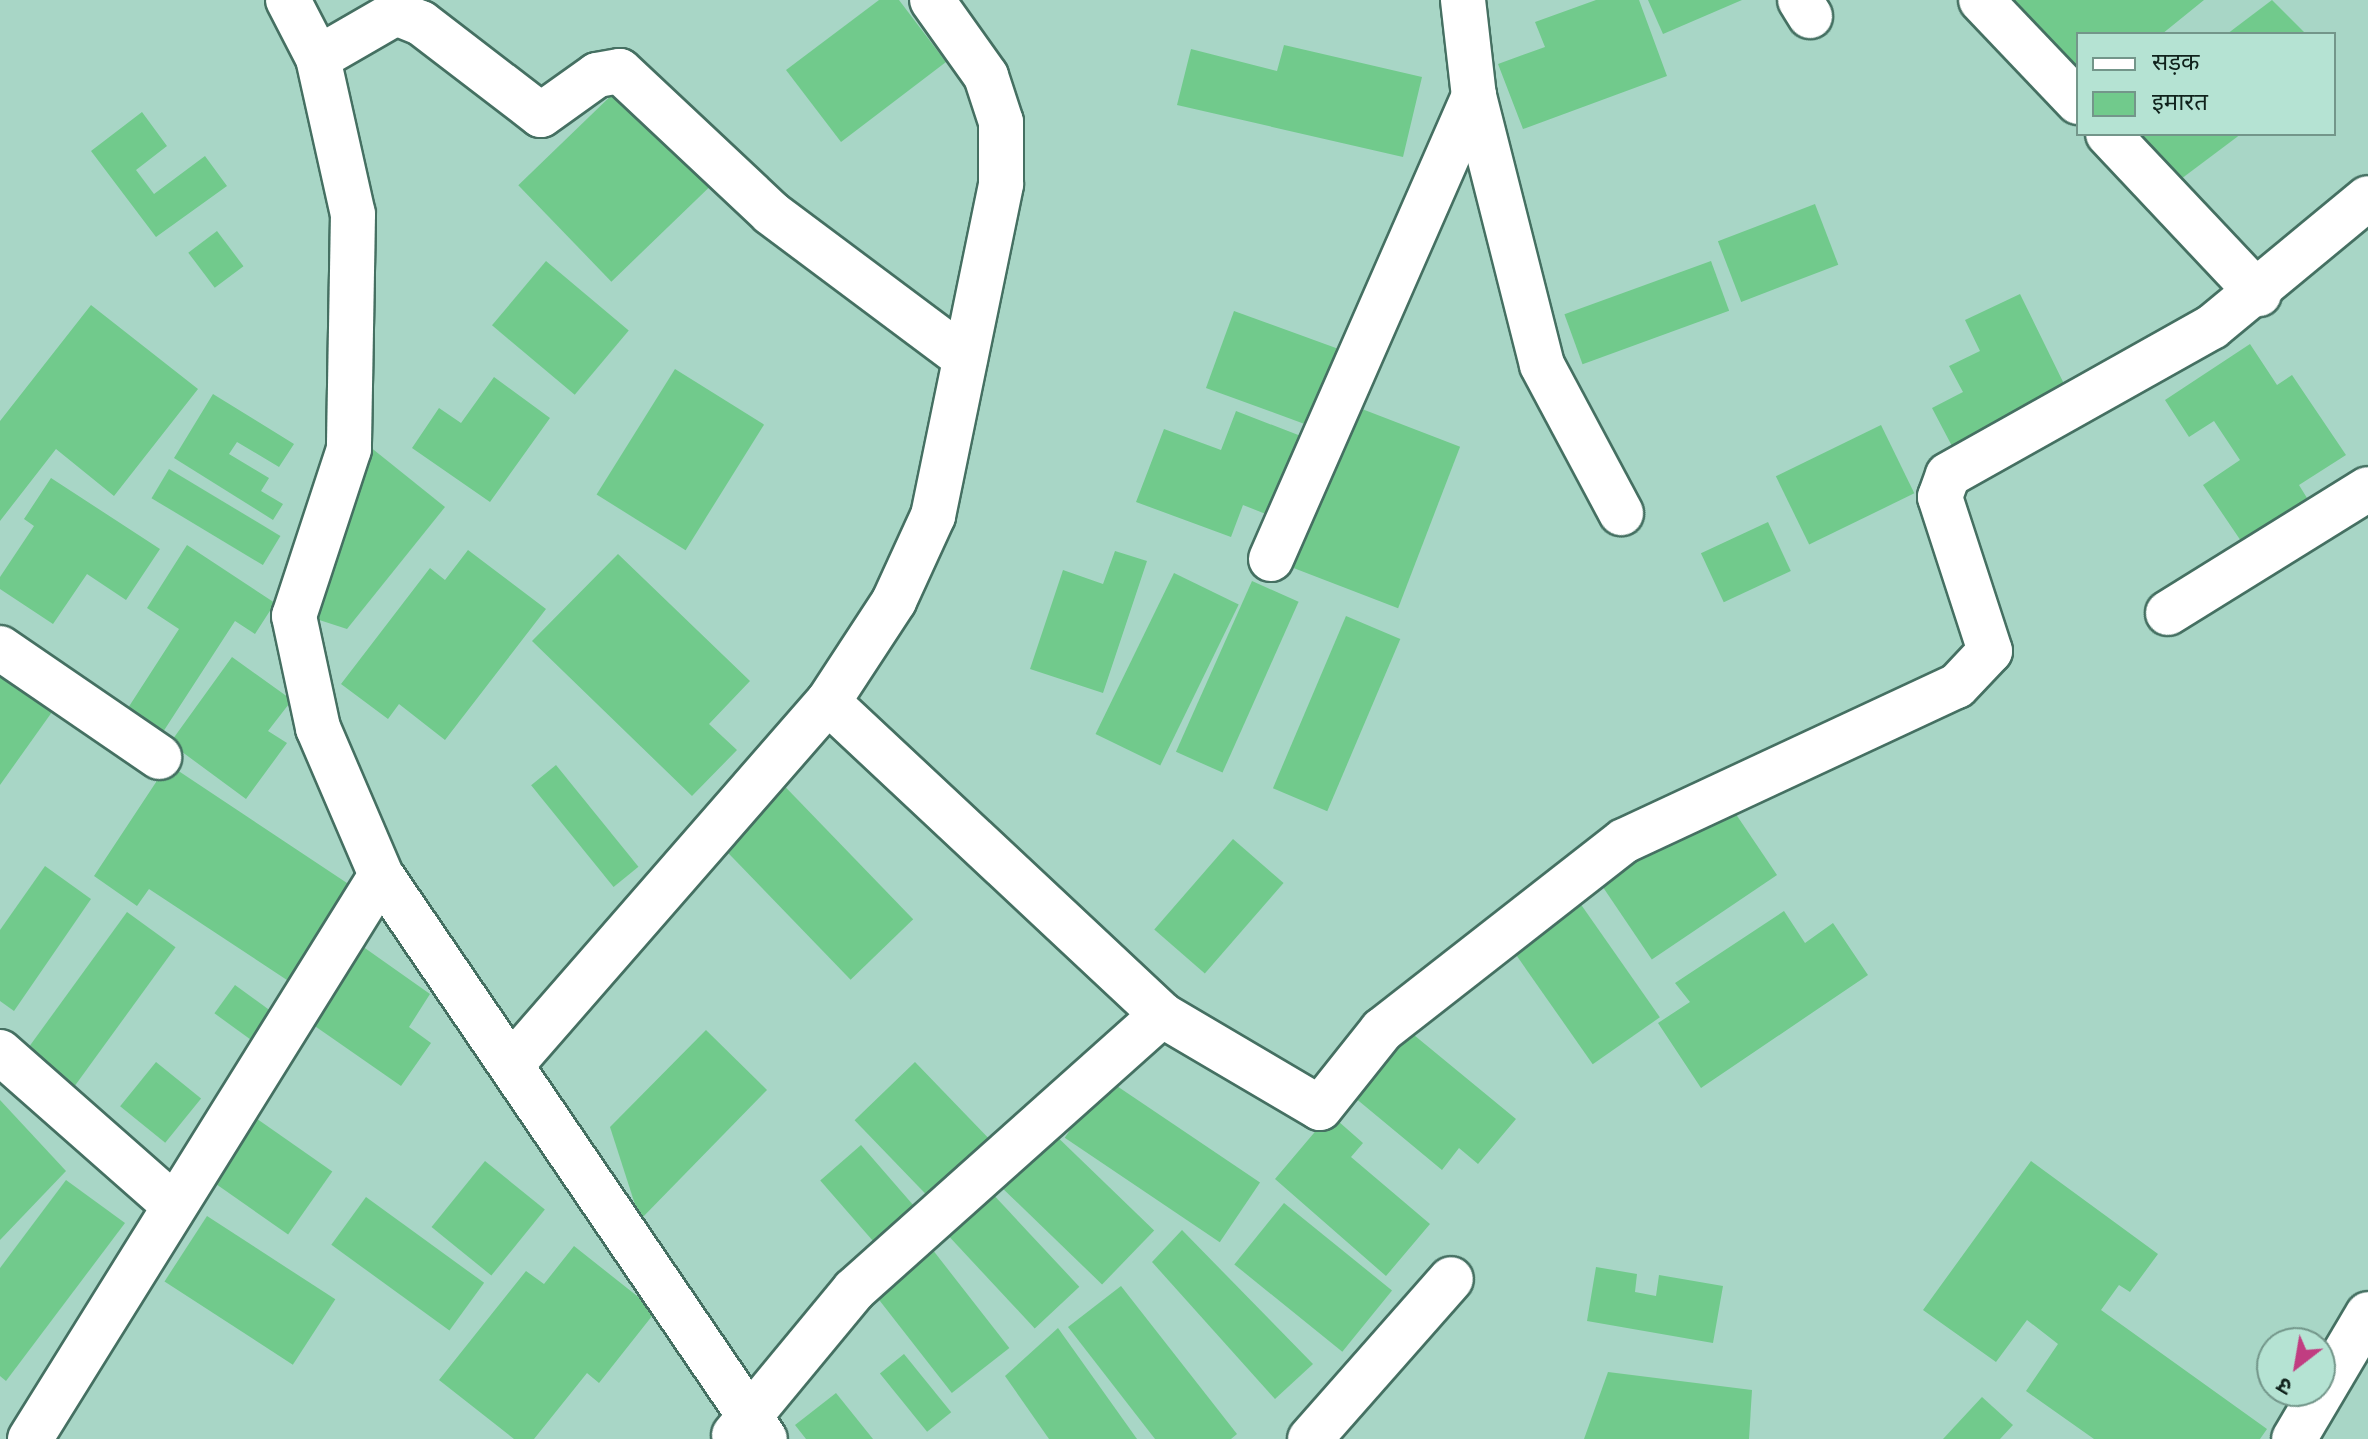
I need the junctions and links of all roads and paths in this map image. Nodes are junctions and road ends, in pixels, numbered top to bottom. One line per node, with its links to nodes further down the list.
1 (288, 0): 5 (street)
2 (932, 0): 11 (street)
3 (1463, 0): 6 (street)
4 (1981, 0): 7 (street)
5 (318, 58): 11 (street); 19 (street)
6 (1474, 96): 13 (street); 14 (street)
7 (2076, 100)
8 (2110, 136): 10 (street)
9 (2368, 198): 10 (street)
10 (2259, 294): 20 (street)
11 (965, 358): 17 (street)
12 (2368, 489): 15 (street)
13 (1621, 513)
14 (1271, 559)
15 (2168, 613)
16 (0, 648): 18 (street)
17 (828, 702): 20 (street); 22 (street)
18 (159, 757)
19 (381, 875): 22 (street); 23 (street)
20 (1162, 1015): 26 (street)
21 (0, 1052): 23 (street)
22 (512, 1064): 26 (street)
23 (171, 1203): 27 (street)
24 (1451, 1279): 28 (street)
25 (2368, 1314): 29 (street)
26 (749, 1431)
27 (30, 1439)
28 (1310, 1439)
29 (2294, 1439)

